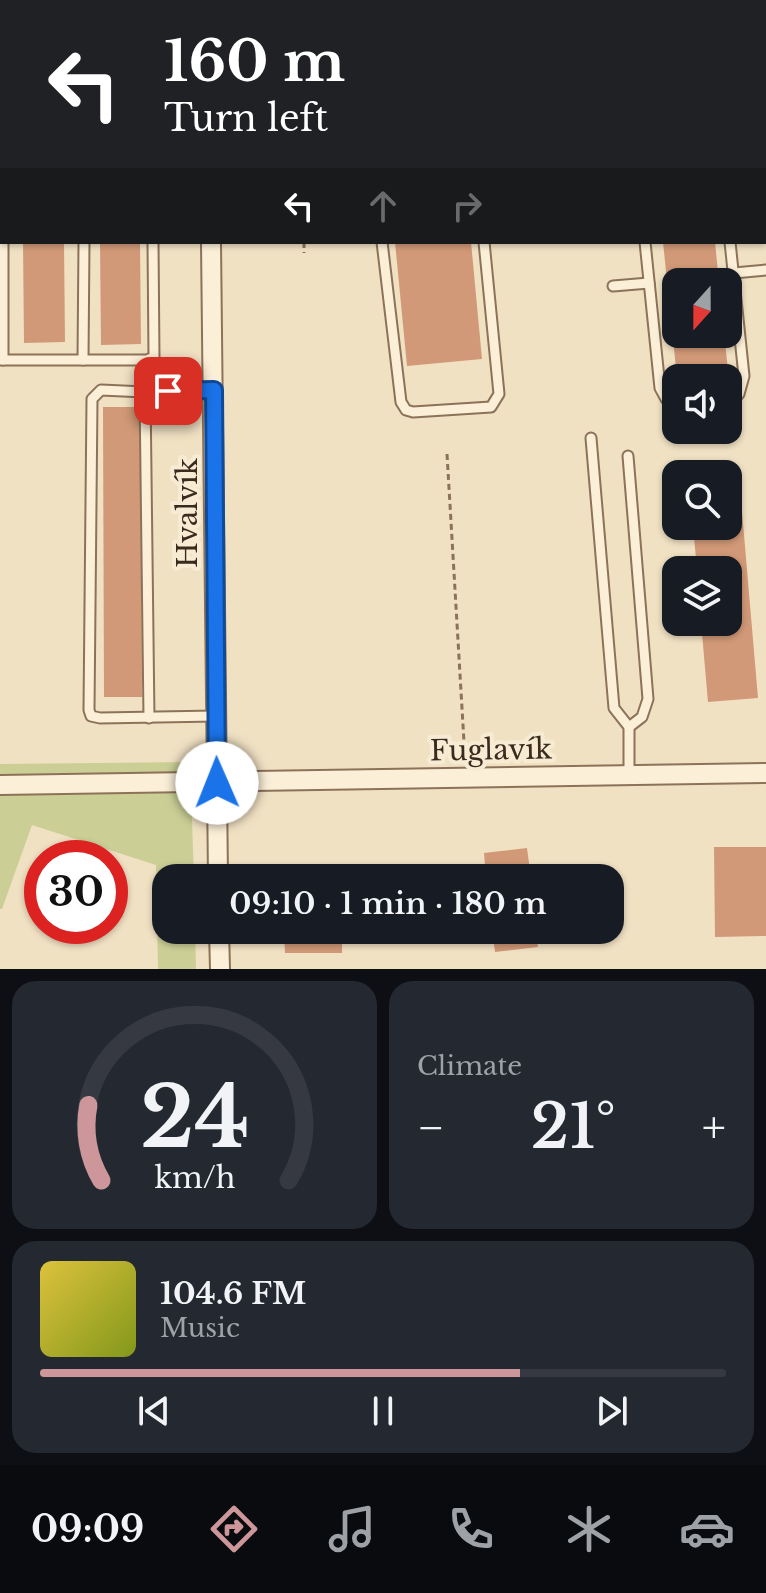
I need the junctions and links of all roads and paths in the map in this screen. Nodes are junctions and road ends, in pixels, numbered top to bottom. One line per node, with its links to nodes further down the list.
1 (3, 244): 17 (lane)
2 (84, 244): 18 (lane)
3 (153, 244): 18 (lane)
4 (211, 244): 20 (street, Hvalvík)
5 (304, 244): 10 (path)
6 (382, 244): 7 (lane)
7 (484, 244)
8 (645, 244): 14 (lane)
9 (730, 244): 11 (lane)
10 (304, 253)
11 (733, 268)
12 (766, 270): 13 (lane)
13 (742, 272)
14 (649, 283): 15 (lane); 22 (lane)
15 (613, 286)
16 (741, 348): 19 (lane)
17 (2, 360): 18 (lane)
18 (83, 360)
19 (742, 387)
20 (214, 390): 21 (lane); 26 (street, Hvalvík)
21 (145, 392): 27 (lane); 27 (lane)
22 (662, 392)
23 (591, 438): 28 (lane)
24 (447, 454): 31 (path)
25 (628, 456): 28 (lane)
26 (216, 716): 27 (lane); 32 (street, Hvalvík)
27 (149, 718)
28 (629, 727): 30 (lane)
29 (766, 773): 30 (street, Fuglavík)
30 (629, 776): 31 (street, Fuglavík)
31 (466, 779): 32 (street, Fuglavík)
32 (217, 783): 33 (street); 34 (street, Hvalvík)
33 (0, 785)
34 (218, 864)
35 (219, 944): 36 (street)
36 (220, 969)

